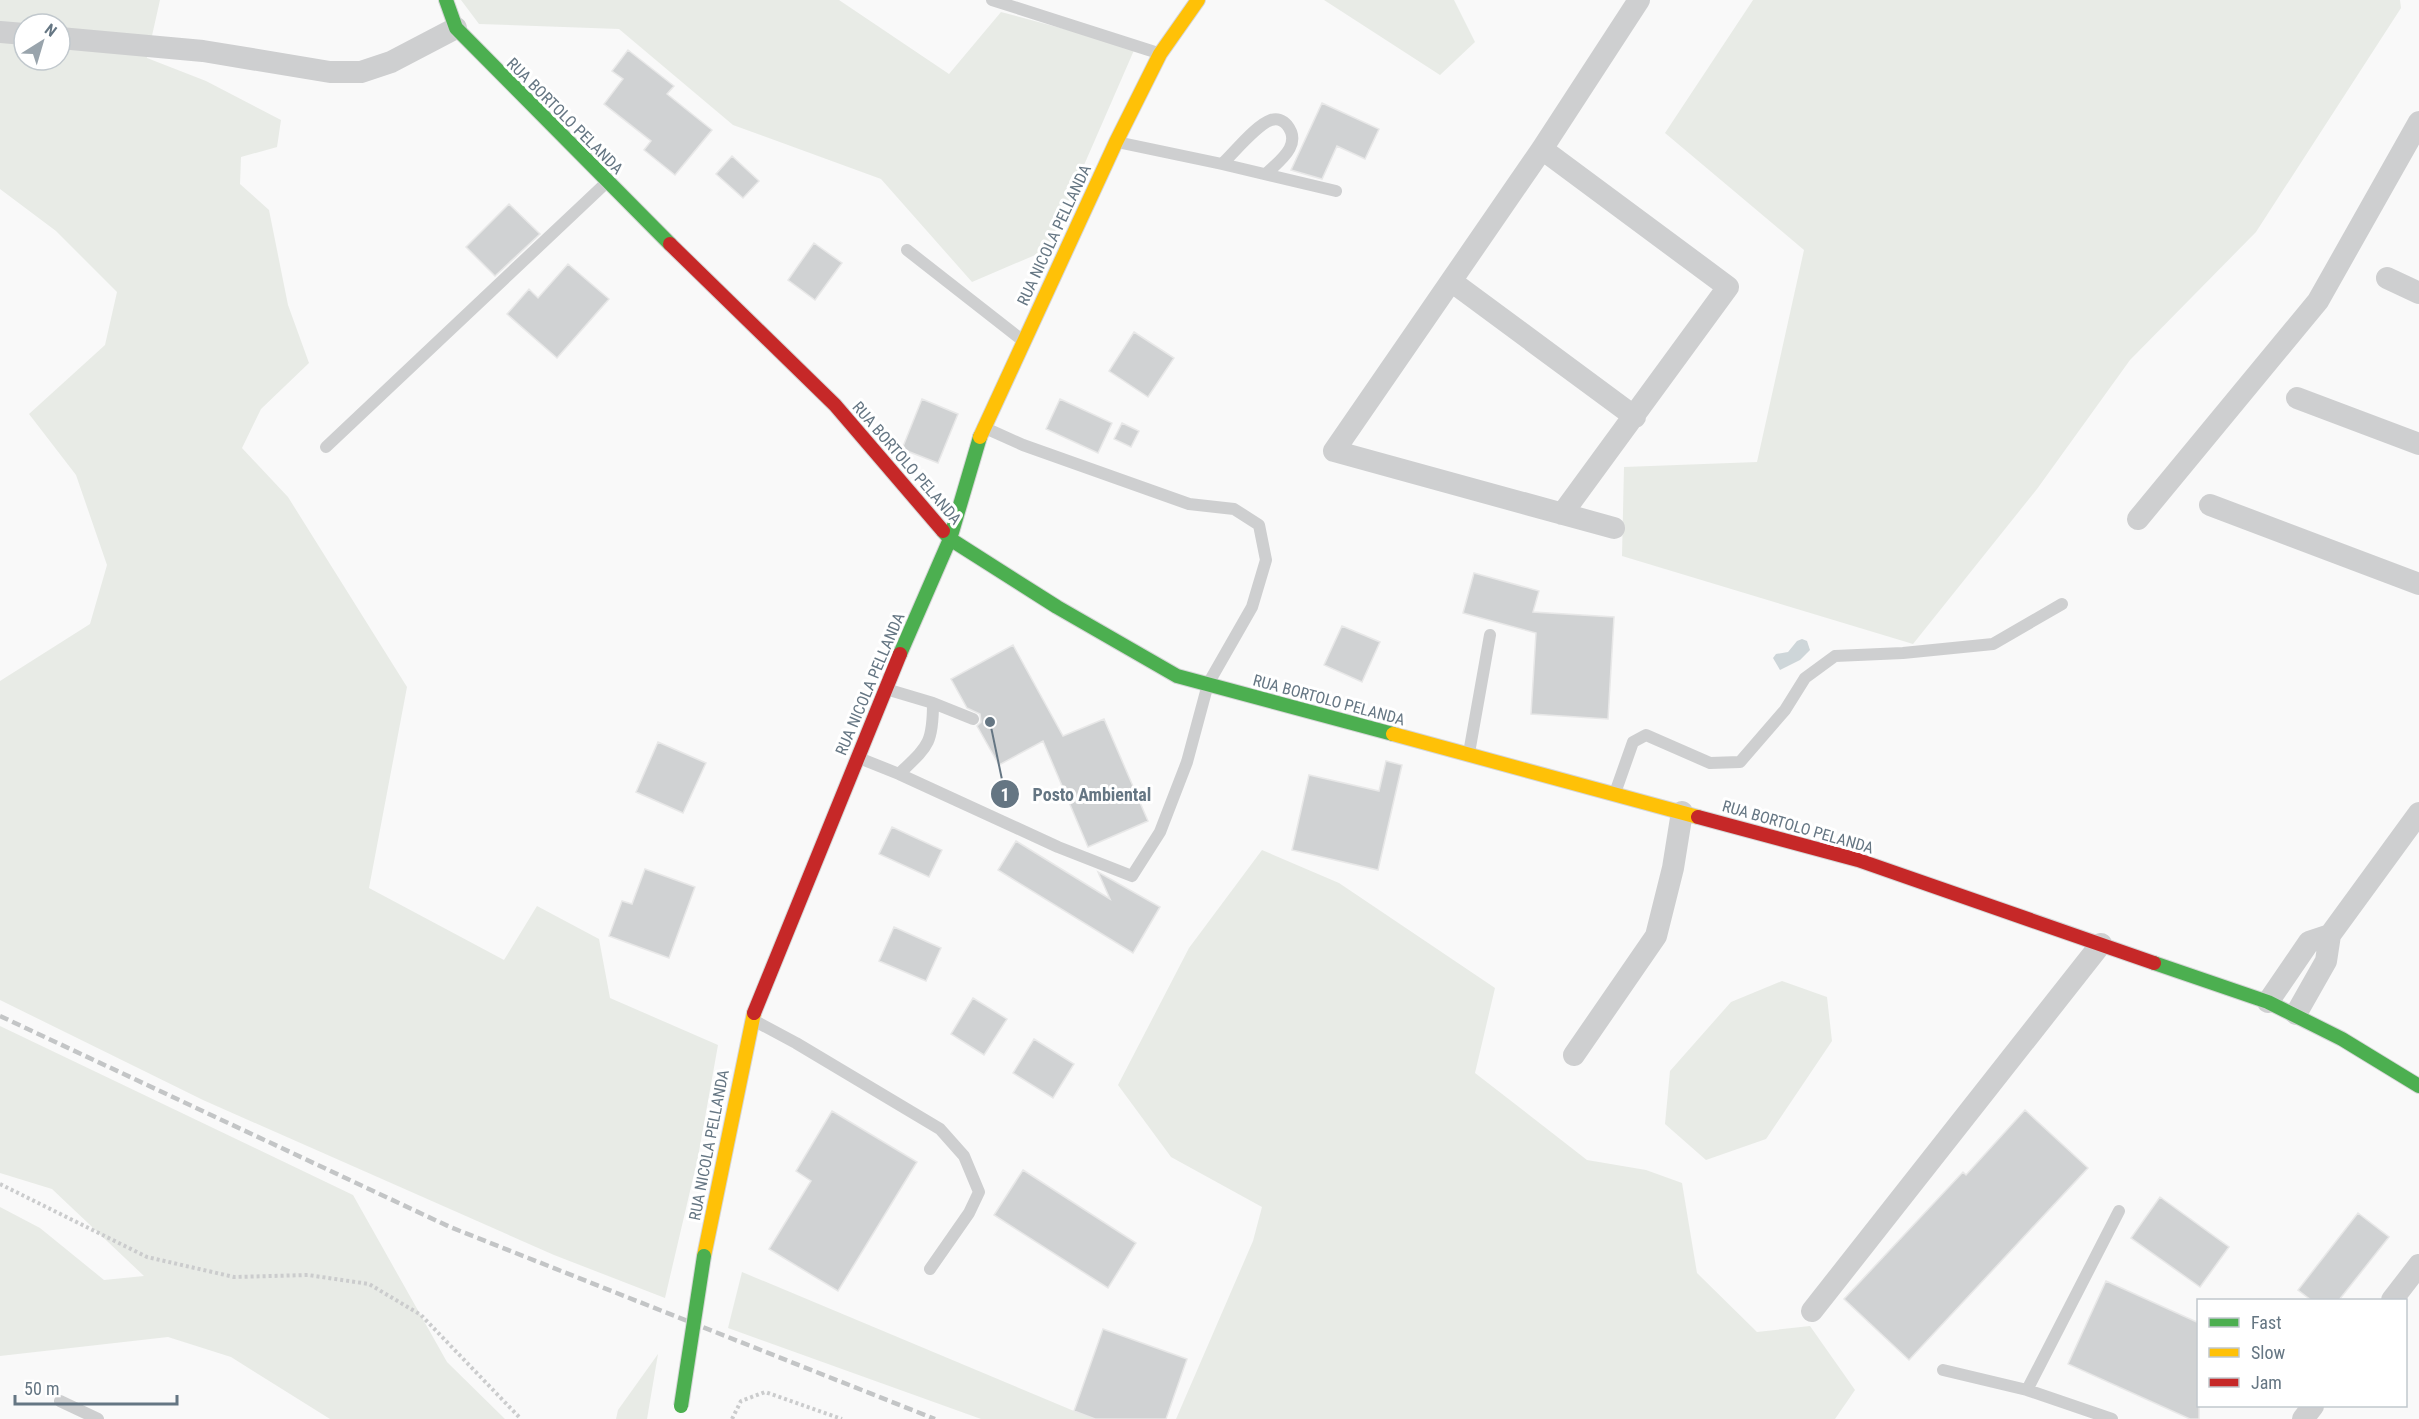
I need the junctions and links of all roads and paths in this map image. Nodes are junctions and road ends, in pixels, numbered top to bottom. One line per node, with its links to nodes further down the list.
1 (446, 0): 5 (street, RUA BORTOLO PELANDA)
2 (992, 0): 7 (lane)
3 (1198, 0): 7 (street, RUA NICOLA PELLANDA)
4 (1639, 0): 10 (street)
5 (456, 28): 6 (street); 13 (street, RUA BORTOLO PELANDA)
6 (72, 39)
7 (1160, 54): 9 (street, RUA NICOLA PELLANDA)
8 (2419, 122): 27 (street)
9 (1116, 142): 11 (lane); 19 (street, RUA NICOLA PELLANDA)
10 (1542, 149): 17 (street); 21 (street)
11 (1222, 164): 12 (lane); 12 (lane)
12 (1266, 174): 14 (lane)
13 (607, 182): 24 (lane); 29 (street, RUA BORTOLO PELANDA)
14 (1336, 191)
15 (907, 250): 19 (lane)
16 (2387, 278): 18 (street)
17 (1450, 281): 21 (street); 26 (street)
18 (2419, 293)
19 (1023, 341): 22 (street, RUA NICOLA PELLANDA)
20 (2296, 398): 23 (street)
21 (1635, 417): 26 (street)
22 (983, 427): 29 (street, RUA NICOLA PELLANDA); 33 (lane)
23 (2419, 444)
24 (326, 447)
25 (2210, 505): 30 (street)
26 (1562, 514): 28 (street)
27 (2138, 519)
28 (1614, 528)
29 (950, 539): 33 (street, RUA BORTOLO PELANDA); 34 (street, RUA NICOLA PELLANDA)
30 (2419, 584)
31 (2062, 604): 40 (lane)
32 (1490, 636): 37 (lane)
33 (1208, 684): 37 (street, RUA BORTOLO PELANDA); 39 (lane)
34 (885, 689): 35 (lane); 38 (street, RUA NICOLA PELLANDA)
35 (933, 703): 36 (lane); 39 (lane)
36 (973, 719)
37 (1469, 755): 40 (street, RUA BORTOLO PELANDA)
38 (857, 758): 39 (lane); 47 (street, RUA NICOLA PELLANDA)
39 (898, 774)
40 (1615, 794): 41 (street, RUA BORTOLO PELANDA)
41 (1682, 812): 44 (street, RUA BORTOLO PELANDA); 48 (street)
42 (2419, 813): 43 (street)
43 (2330, 935): 45 (street); 46 (street)
44 (2102, 944): 45 (street, RUA BORTOLO PELANDA); 55 (street)
45 (2268, 1002): 46 (street, RUA BORTOLO PELANDA)
46 (2296, 1014): 49 (street, RUA BORTOLO PELANDA)
47 (752, 1019): 53 (lane); 60 (street, RUA NICOLA PELLANDA, bridge)
48 (1574, 1055)
49 (2419, 1086)
50 (0, 1184): 62 (path)
51 (2120, 1211): 57 (lane)
52 (2419, 1265): 54 (street)
53 (930, 1269)
54 (2393, 1299)
55 (1812, 1311)
56 (1943, 1370): 57 (lane)
57 (2027, 1390): 65 (lane)
58 (60, 1401): 61 (lane)
59 (2312, 1407): 66 (street)
60 (681, 1413)
61 (98, 1419)
62 (521, 1419)
63 (732, 1419): 64 (path)
64 (842, 1419)
65 (2112, 1419)
66 (2303, 1419)

